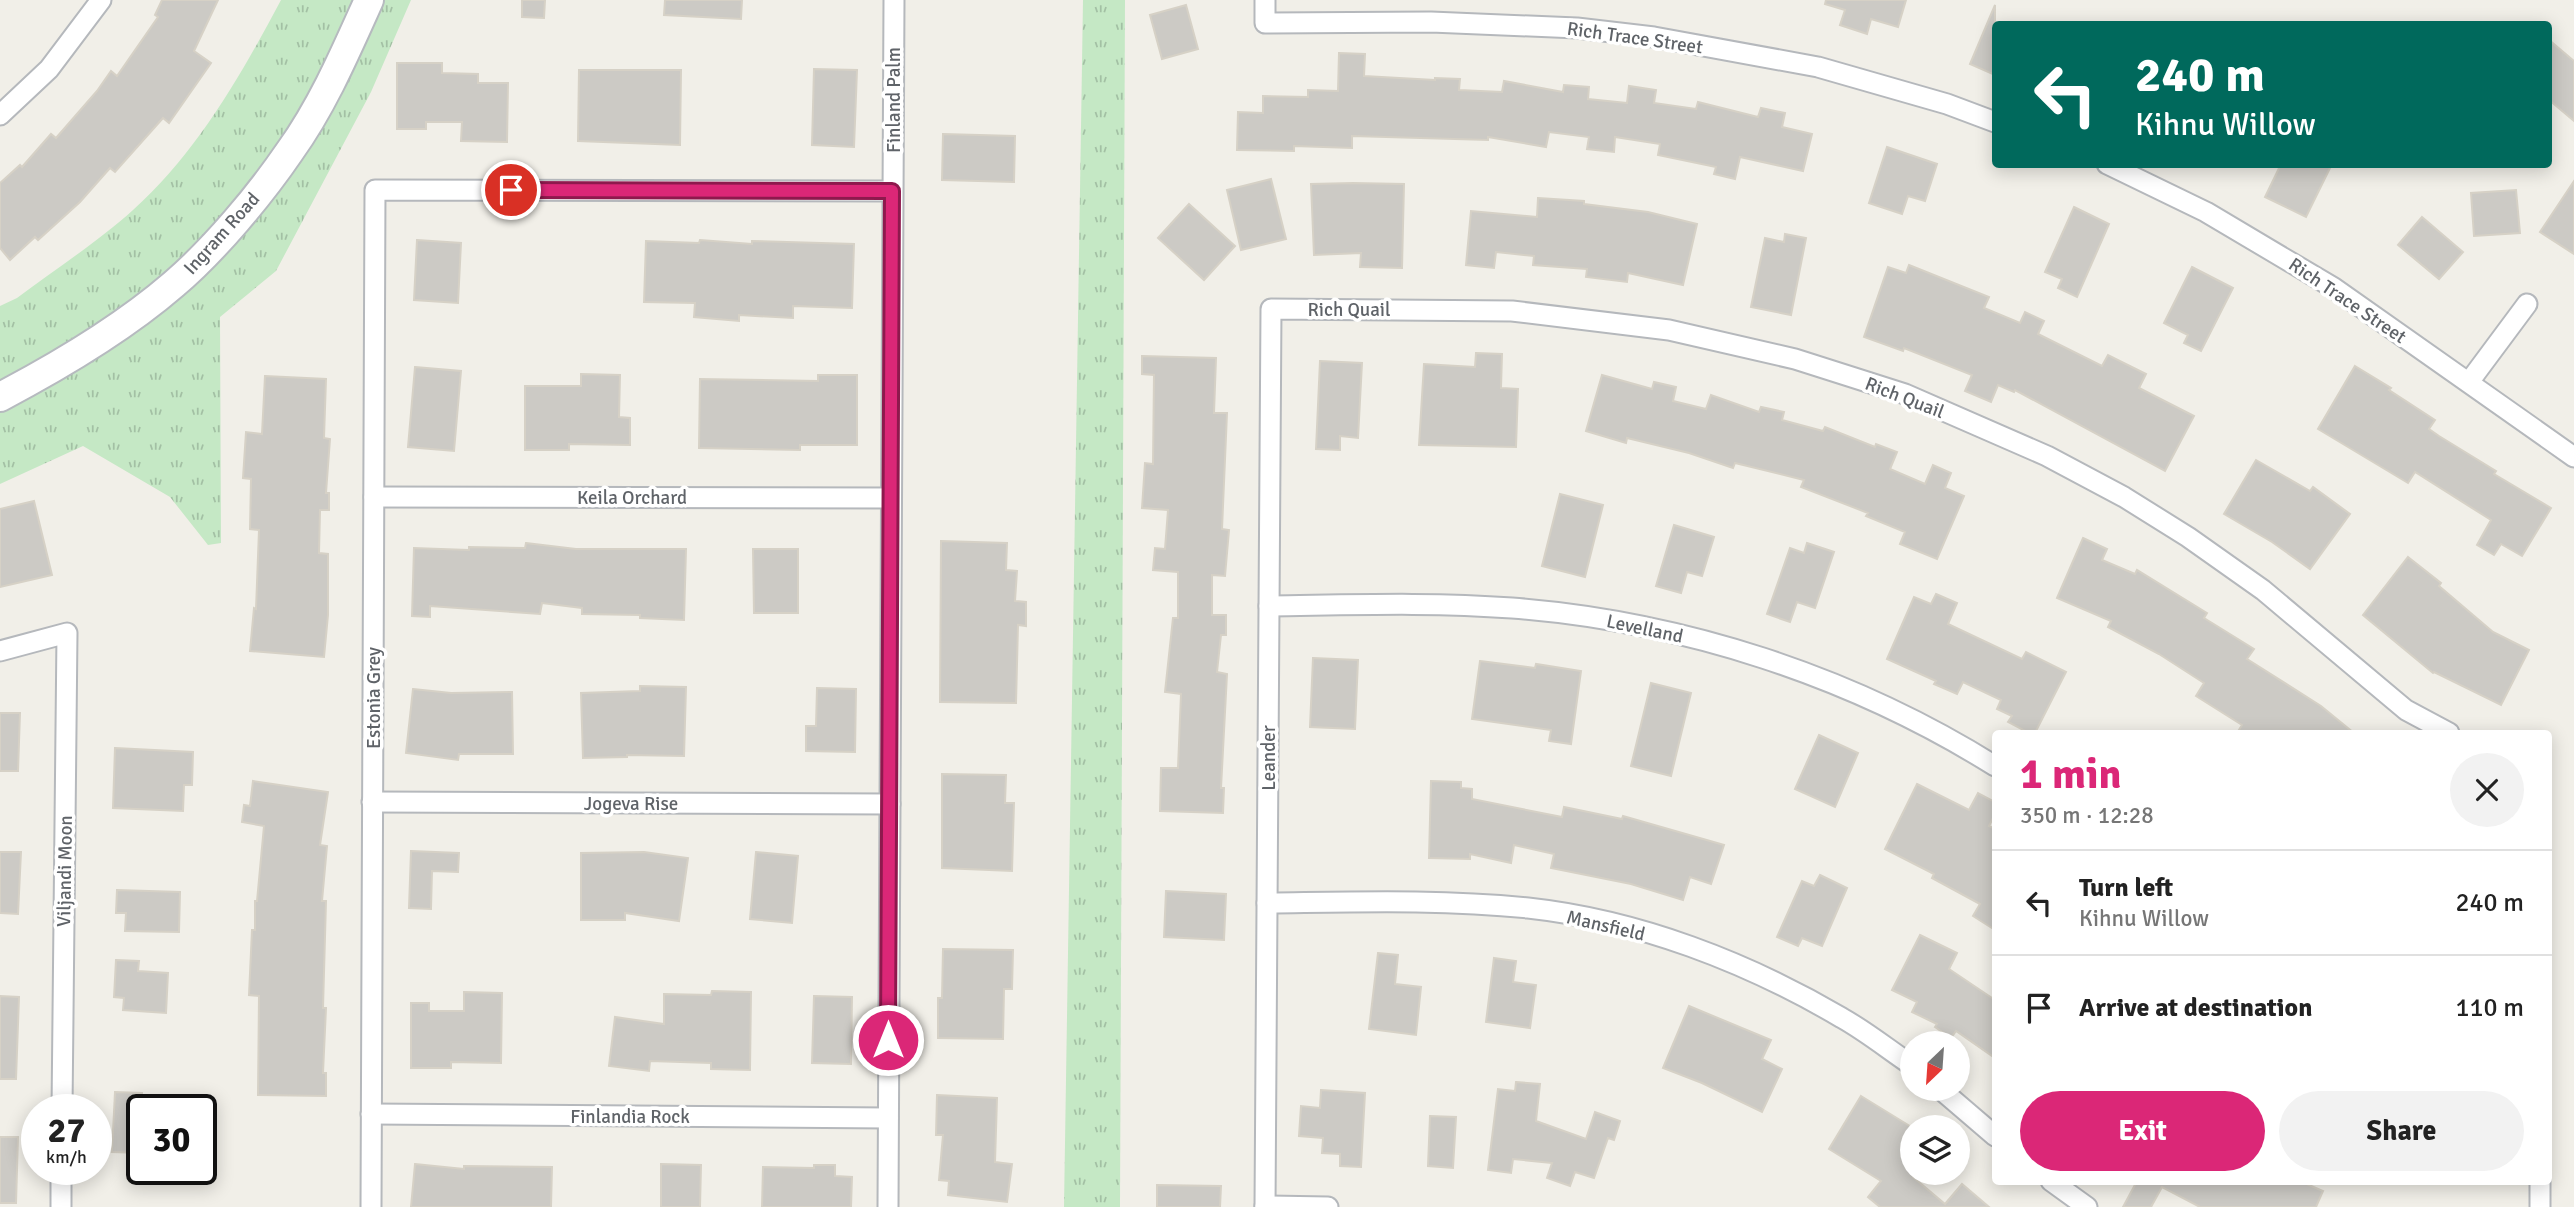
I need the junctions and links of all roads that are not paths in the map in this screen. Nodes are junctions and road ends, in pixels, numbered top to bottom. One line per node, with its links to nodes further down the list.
1 (101, 0): 5 (street)
2 (369, 0): 12 (street, Ingram Road)
3 (894, 0): 8 (street, Finland Palm)
4 (1265, 0): 6 (street, Rich Trace Street)
5 (0, 115)
6 (1992, 121)
7 (2116, 168): 11 (street, Rich Trace Street)
8 (892, 191): 14 (street, Estonia Grey); 15 (street, Finland Palm)
9 (2527, 304): 11 (street)
10 (1271, 309): 16 (street, Leander); 18 (street, Rich Quail)
11 (2469, 382): 13 (street, Rich Trace Street)
12 (0, 397)
13 (2574, 457)
14 (374, 496): 15 (street, Keila Orchard); 20 (street, Estonia Grey)
15 (891, 498): 21 (street, Finland Palm)
16 (1269, 606): 19 (street, Levelland); 22 (street, Leander)
17 (0, 651): 24 (street, Viljandi Moon)
18 (2443, 730)
19 (1992, 764)
20 (372, 802): 21 (street, Jogeva Rise); 26 (street, Estonia Grey)
21 (890, 804): 27 (street, Finland Palm)
22 (1267, 903): 23 (street, Mansfield); 32 (street, Leander)
23 (1900, 1057)
24 (62, 1094)
25 (1954, 1101): 28 (street)
26 (371, 1114): 27 (street, Finlandia Rock); 34 (street, Estonia Grey)
27 (888, 1118): 35 (street, Finland Palm)
28 (1992, 1133)
29 (61, 1185): 33 (street)
30 (2057, 1185): 37 (street)
31 (2540, 1185): 38 (street)
32 (1265, 1206): 36 (street)
33 (61, 1207)
34 (370, 1207)
35 (888, 1207)
36 (1328, 1207)
37 (2087, 1207)
38 (2540, 1207)

